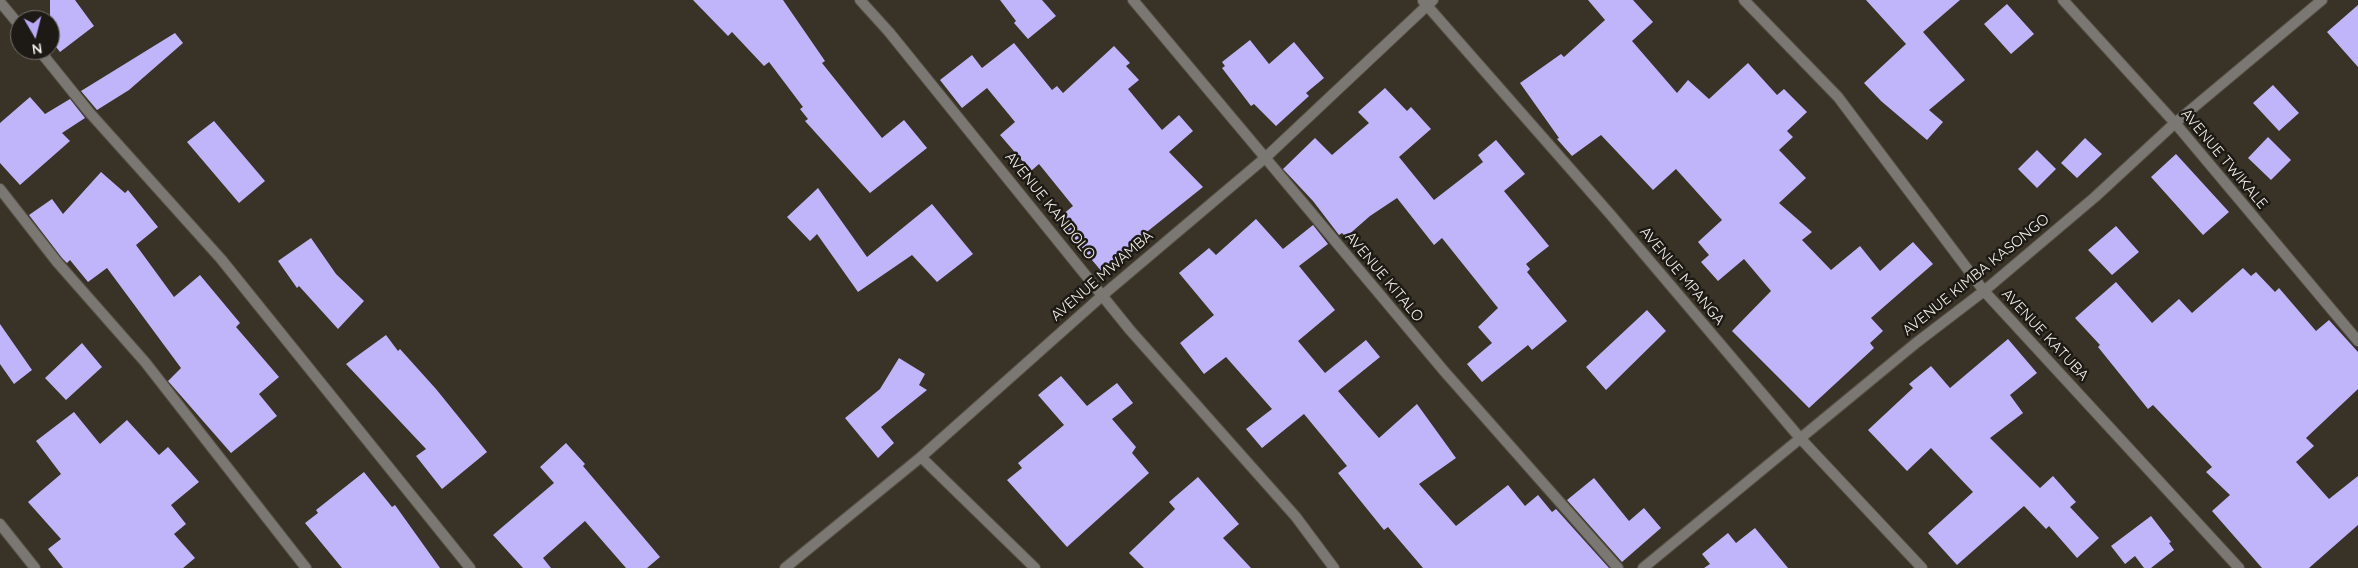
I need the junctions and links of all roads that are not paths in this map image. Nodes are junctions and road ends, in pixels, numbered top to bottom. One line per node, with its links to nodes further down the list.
1 (860, 0): 14 (street, AVENUE KANDOLO)
2 (1133, 0): 11 (street, AVENUE KITALO)
3 (1744, 0): 13 (street, AVENUE KATUBA)
4 (2063, 0): 10 (street, AVENUE TWIKALE)
5 (2322, 0): 10 (street, AVENUE KIMBA KASONGO)
6 (0, 2): 8 (street)
7 (1427, 2): 11 (street, AVENUE MWAMBA); 16 (street, AVENUE MPANGA)
8 (10, 14)
9 (47, 60): 21 (street)
10 (2175, 123): 13 (street, AVENUE KIMBA KASONGO); 15 (street, AVENUE TWIKALE)
11 (1265, 158): 14 (street, AVENUE MWAMBA); 25 (street, AVENUE KITALO)
12 (0, 189): 20 (street)
13 (1984, 291): 16 (street, AVENUE KIMBA KASONGO); 28 (street, AVENUE KATUBA)
14 (1103, 295): 17 (street, AVENUE MWAMBA); 24 (street, AVENUE KANDOLO)
15 (2358, 341)
16 (1800, 438): 26 (street, AVENUE KIMBA KASONGO); 27 (street, AVENUE MPANGA)
17 (921, 457): 22 (street, AVENUE MWAMBA); 23 (street)
18 (0, 524): 19 (street)
19 (35, 568)
20 (306, 568)
21 (470, 568)
22 (785, 568)
23 (1035, 568)
24 (1334, 568)
25 (1618, 568)
26 (1643, 568)
27 (1922, 568)
28 (2239, 568)

